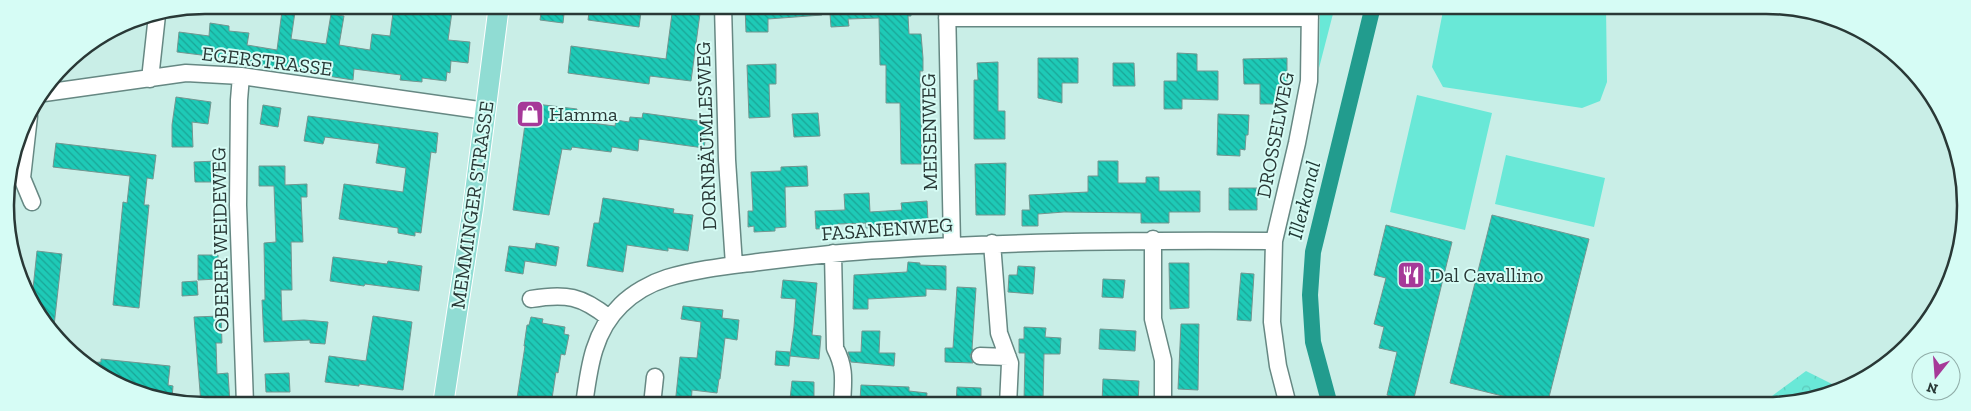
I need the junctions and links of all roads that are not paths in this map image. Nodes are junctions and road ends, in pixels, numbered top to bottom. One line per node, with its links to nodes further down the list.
1 (498, 14): 9 (main road, MEMMINGER STRASSE)
2 (723, 14): 17 (street, DORNBÄUMLESWEG)
3 (947, 14): 15 (street, MEISENWEG)
4 (1310, 14): 13 (street, DROSSELWEG)
5 (156, 20): 7 (street)
6 (241, 76): 7 (street, EGERSTRASSE); 9 (street, EGERSTRASSE); 23 (street, OBERER WEIDEWEG)
7 (150, 79): 8 (street, EGERSTRASSE)
8 (51, 92)
9 (486, 112): 24 (main road, MEMMINGER STRASSE)
10 (27, 136): 11 (street)
11 (32, 202)
12 (1153, 240): 13 (street, FASANENWEG); 14 (street, FASANENWEG); 29 (street)
13 (1274, 241): 30 (street, DROSSELWEG)
14 (992, 243): 15 (street, FASANENWEG); 21 (street)
15 (952, 245): 16 (street, FASANENWEG)
16 (833, 253): 17 (street, FASANENWEG); 27 (street)
17 (734, 265): 19 (street, FASANENWEG)
18 (531, 299): 19 (street)
19 (609, 318): 25 (street, FASANENWEG)
20 (980, 356): 21 (street)
21 (1008, 357): 28 (street)
22 (655, 376): 26 (street)
23 (245, 397)
24 (444, 397)
25 (585, 397)
26 (653, 397)
27 (842, 397)
28 (1008, 397)
29 (1163, 397)
30 (1286, 397)

